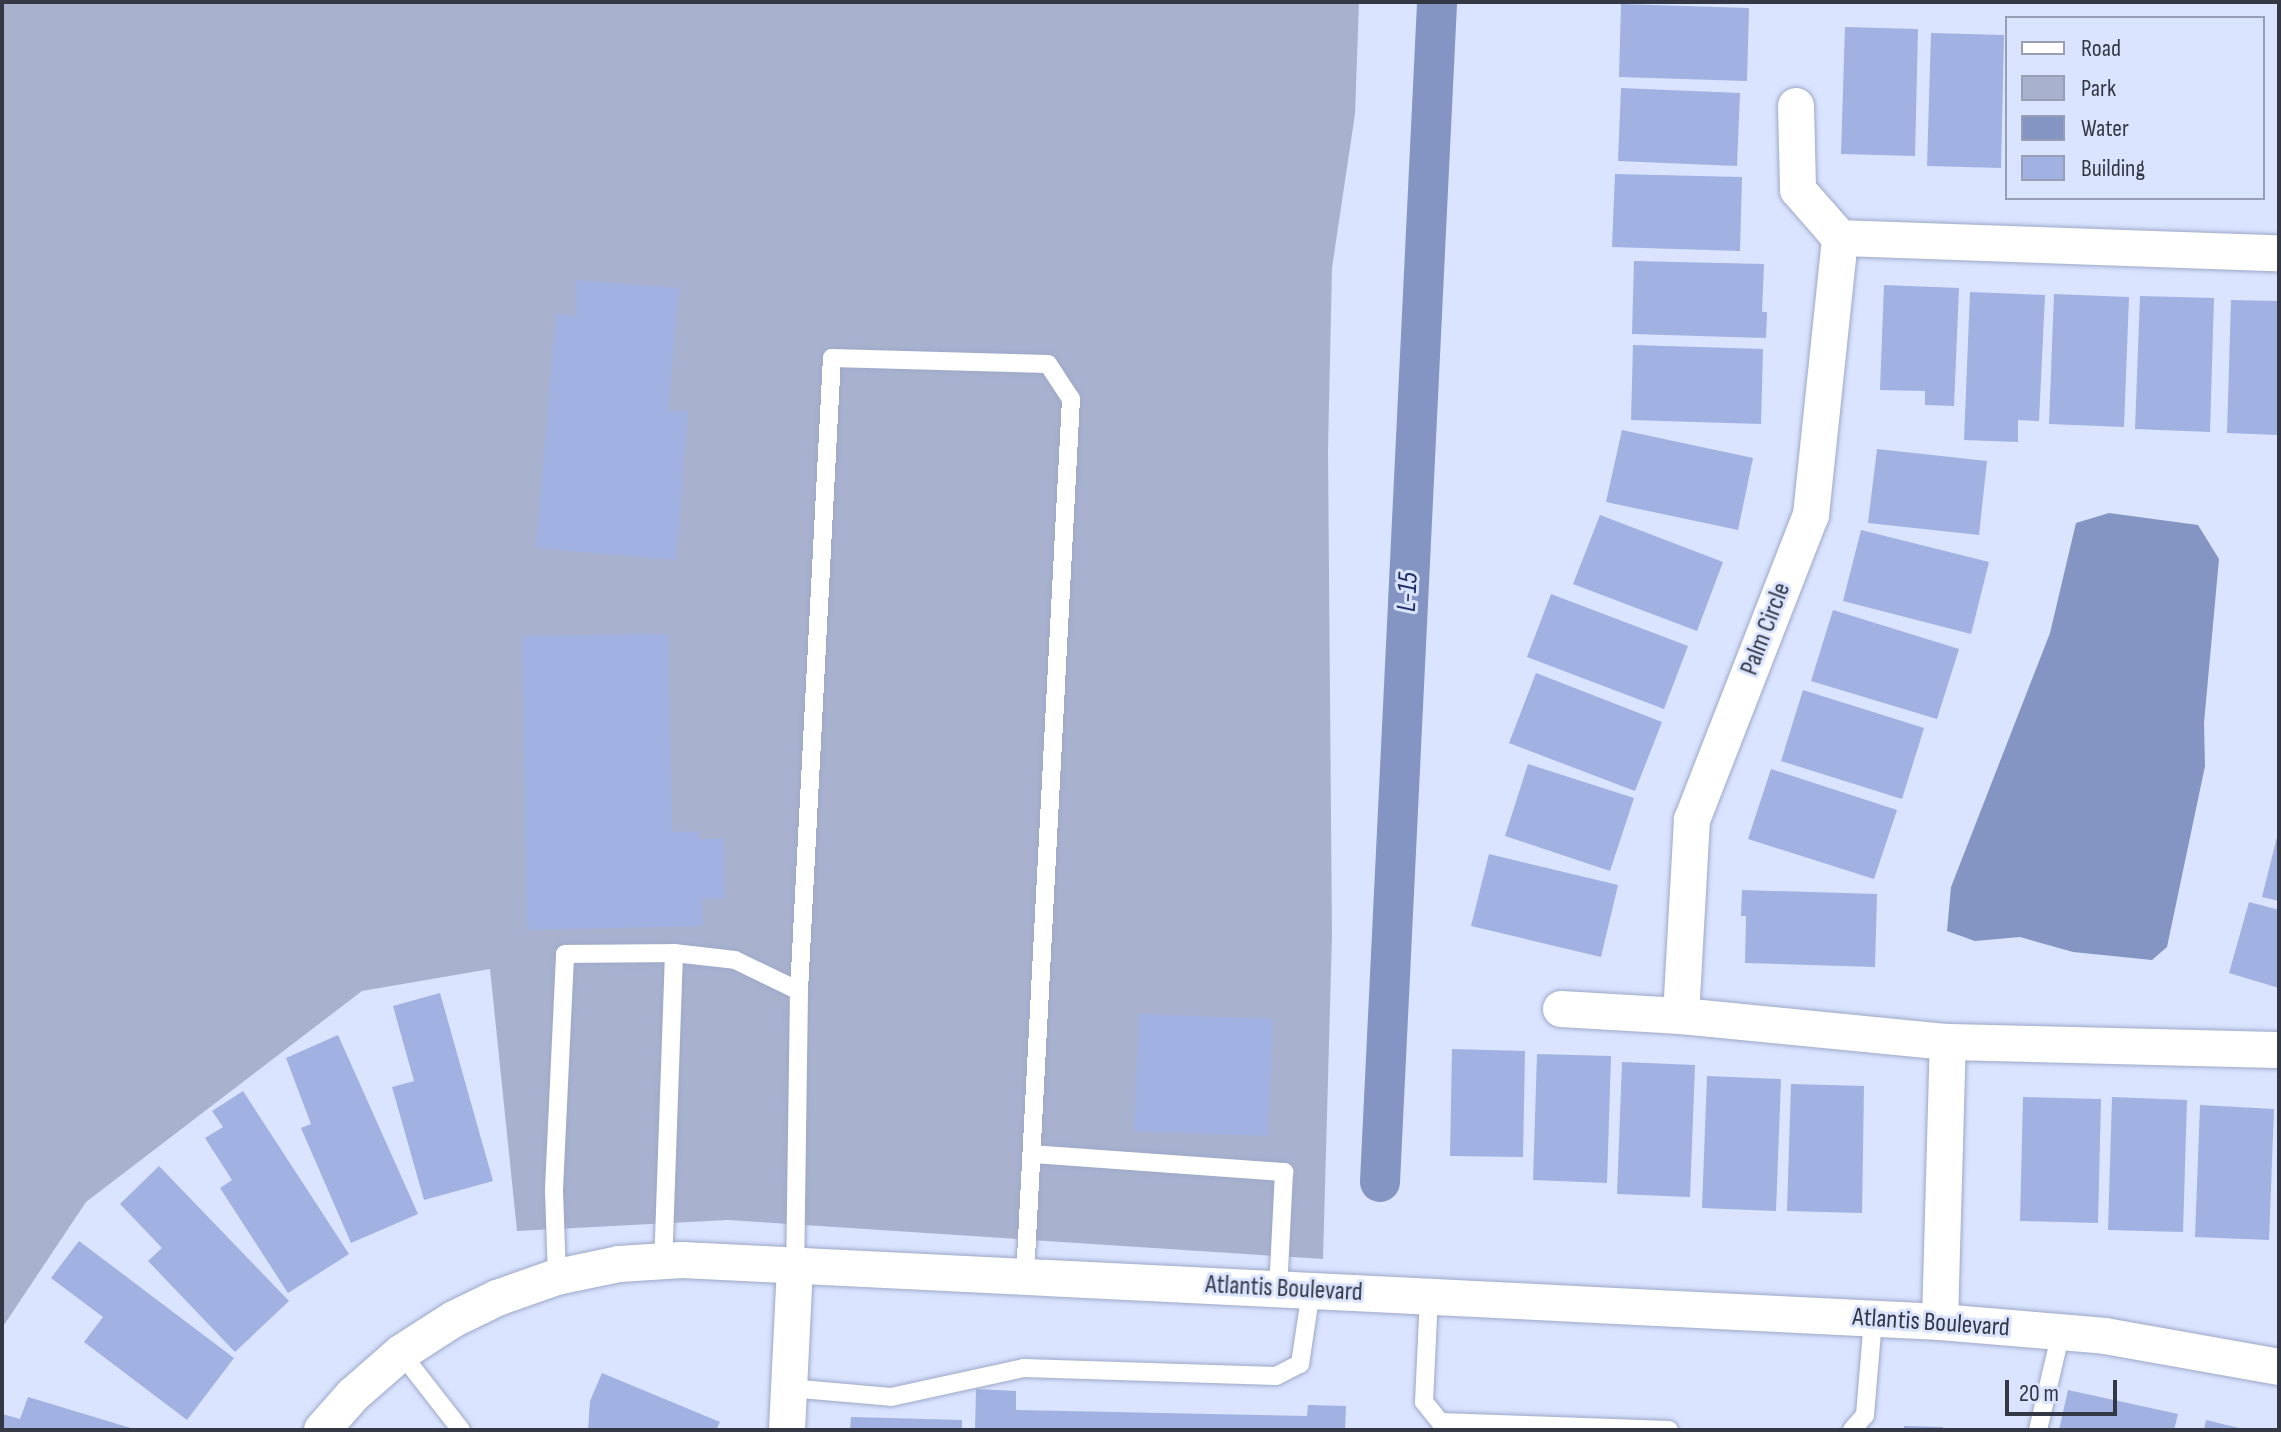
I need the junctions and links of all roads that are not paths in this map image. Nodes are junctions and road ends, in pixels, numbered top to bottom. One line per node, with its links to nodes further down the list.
1 (1796, 106): 2 (street)
2 (1840, 238): 3 (street); 7 (street, Palm Circle)
3 (2279, 253)
4 (674, 953): 5 (lane); 11 (lane); 13 (lane)
5 (799, 991): 10 (lane); 12 (lane)
6 (1561, 1009): 7 (street)
7 (1681, 1016): 8 (street)
8 (1948, 1042): 9 (street); 18 (street)
9 (2279, 1050)
10 (1032, 1154): 14 (lane); 15 (lane)
11 (663, 1262): 12 (street, Atlantis Boulevard); 13 (street, Atlantis Boulevard)
12 (795, 1265): 14 (street, Atlantis Boulevard); 22 (street)
13 (557, 1277): 20 (street, Atlantis Boulevard)
14 (1025, 1277): 15 (street, Atlantis Boulevard)
15 (1294, 1290): 16 (street, Atlantis Boulevard); 22 (lane)
16 (1429, 1296): 17 (street, Atlantis Boulevard); 26 (lane)
17 (1873, 1319): 18 (street, Atlantis Boulevard); 27 (lane)
18 (1940, 1322): 19 (street, Atlantis Boulevard)
19 (2061, 1332): 21 (street, Atlantis Boulevard); 28 (lane)
20 (401, 1353): 23 (street, Atlantis Boulevard); 24 (lane)
21 (2279, 1367)
22 (789, 1388): 25 (street)
23 (327, 1424)
24 (461, 1430)
25 (787, 1430)
26 (1669, 1430)
27 (1852, 1430)
28 (2038, 1430)

